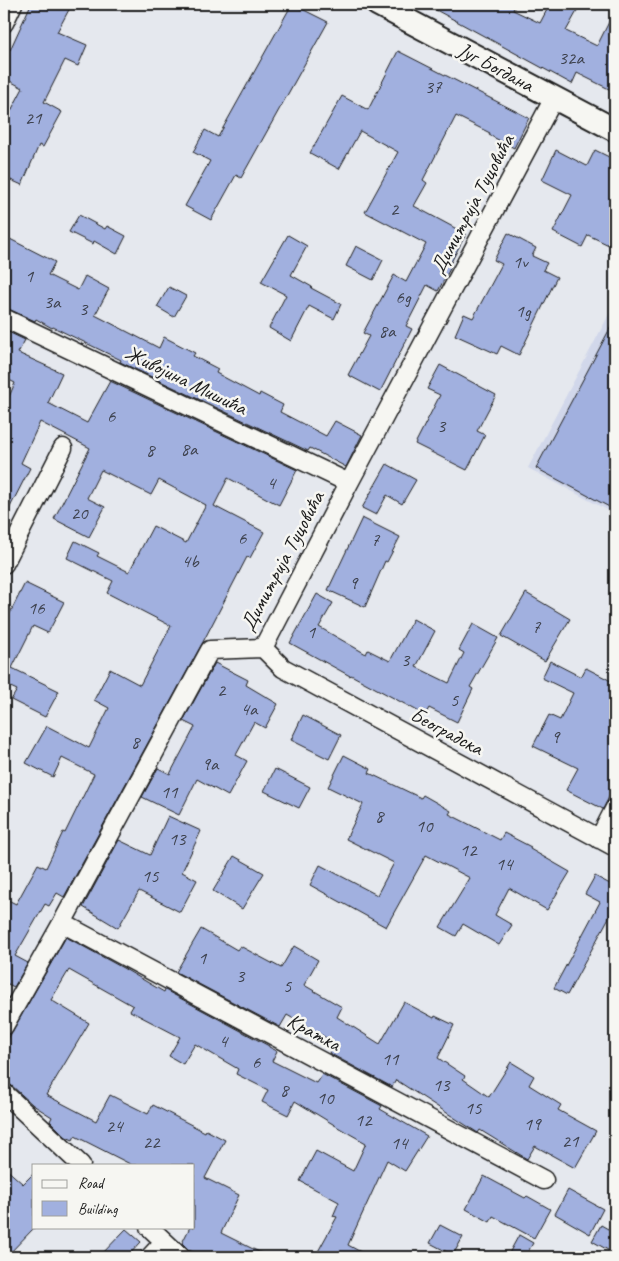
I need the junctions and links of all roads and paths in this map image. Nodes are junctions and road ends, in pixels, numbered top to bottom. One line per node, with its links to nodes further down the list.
1 (13, 4): 3 (street)
2 (377, 4): 4 (street, Југ Богдана)
3 (4, 23)
4 (554, 98): 5 (street, Југ Богдана); 8 (street, Димитрија Туцовића)
5 (615, 130)
6 (4, 318): 8 (street, Живојина Мишића)
7 (63, 448): 9 (street)
8 (349, 483): 10 (street, Димитрија Туцовића)
9 (4, 564)
10 (263, 648): 12 (street, Београдска); 14 (street, Димитрија Туцовића)
11 (615, 808): 12 (street)
12 (599, 838): 13 (street, Београдска)
13 (615, 847)
14 (62, 924): 15 (street, Димитрија Туцовића); 18 (street, Кратка)
15 (4, 1026)
16 (4, 1093): 17 (street)
17 (80, 1164)
18 (544, 1180)
19 (150, 1228): 20 (street)
20 (164, 1242): 21 (street); 22 (street)
21 (150, 1257)
22 (181, 1257)

